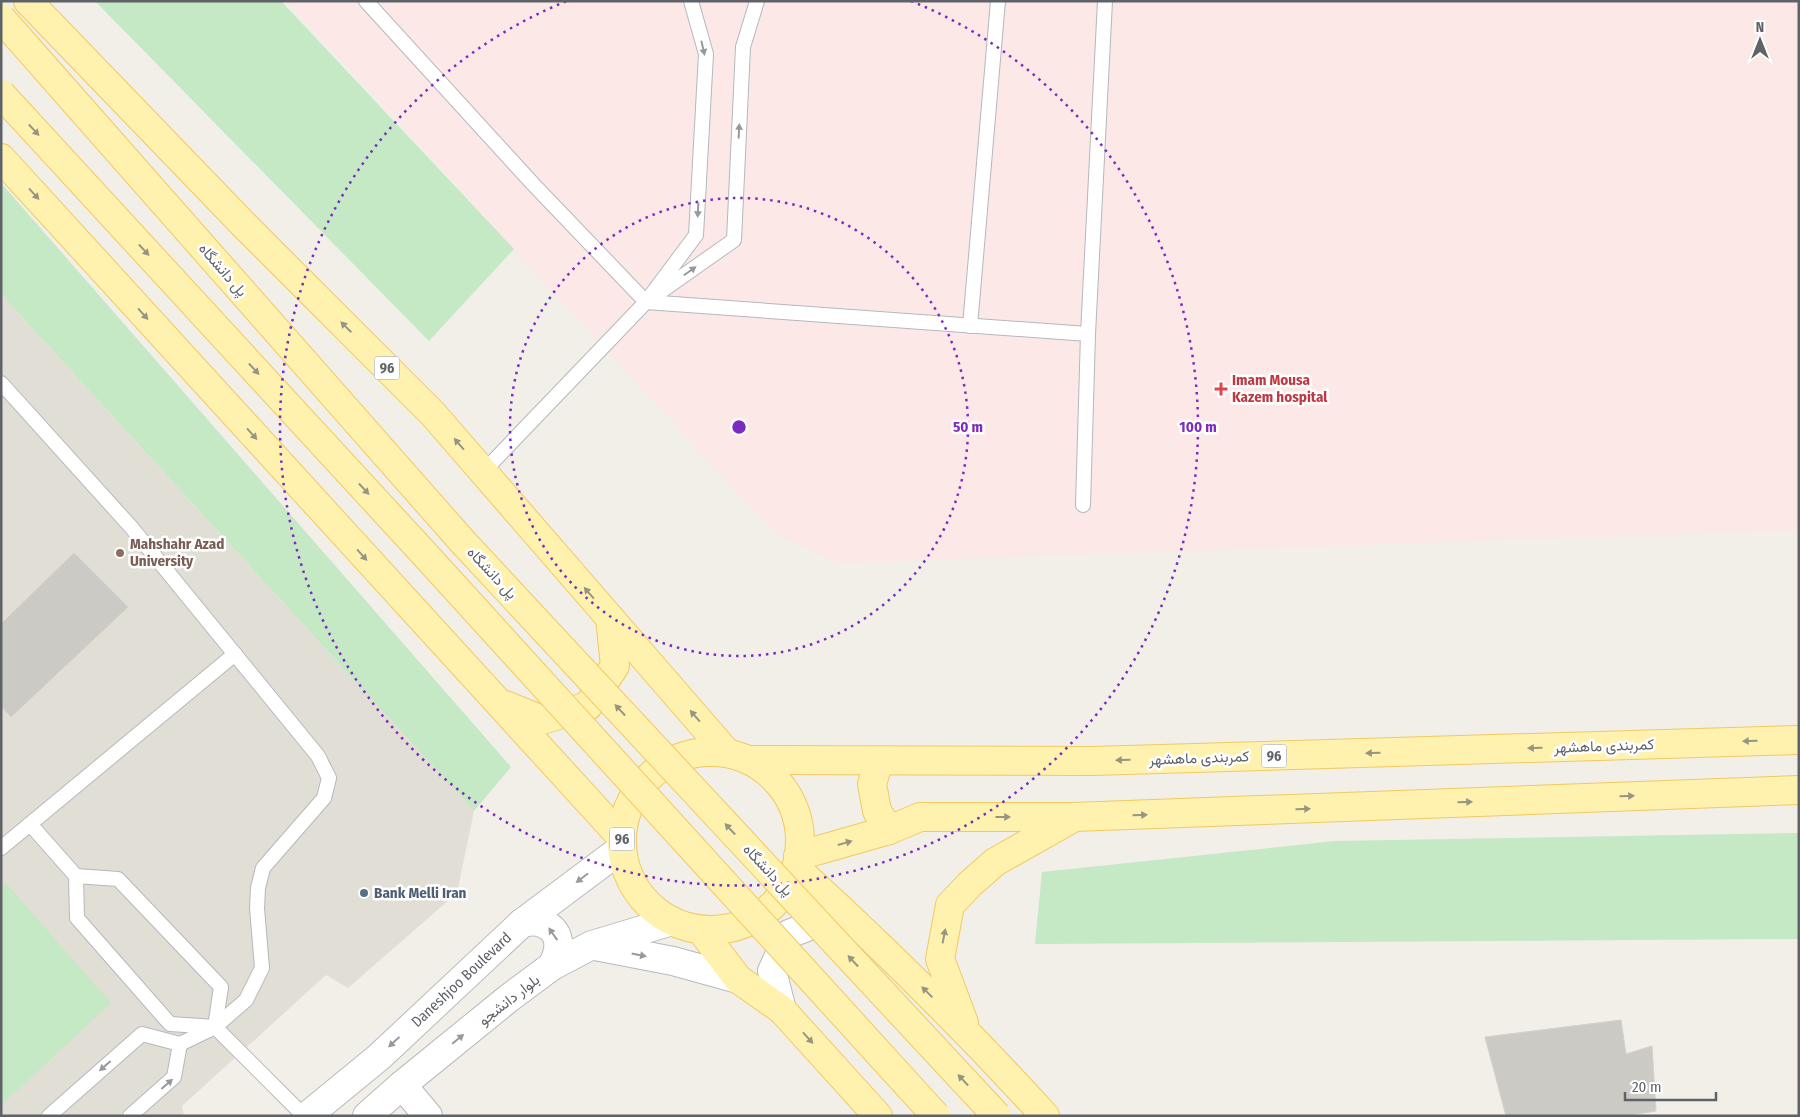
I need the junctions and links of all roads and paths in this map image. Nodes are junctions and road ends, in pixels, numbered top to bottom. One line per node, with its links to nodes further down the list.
1 (28, 1): 14 (main road, 96, one-way to 1)
2 (366, 1): 10 (lane)
3 (691, 1): 10 (lane, one-way to 10)
4 (757, 1): 10 (lane, one-way to 4)
5 (998, 1): 11 (lane)
6 (1105, 1): 12 (lane)
7 (1, 18): 49 (main road, پل دانشگاه, one-way to 7, bridge)
8 (1, 94): 48 (main road, one-way to 48, bridge)
9 (1, 158): 18 (main road, 96, one-way to 18)
10 (646, 302): 11 (lane); 14 (lane)
11 (970, 326): 12 (lane)
12 (1088, 334): 15 (lane)
13 (1, 383): 17 (lane)
14 (483, 472): 16 (main road, 96, one-way to 14)
15 (1083, 505)
16 (610, 618): 18 (main road); 20 (main road, 96, one-way to 16)
17 (235, 654): 24 (lane); 38 (lane)
18 (496, 702): 26 (main road, 96)
19 (1799, 740): 21 (main road, کمربندی ماهشهر / 96, one-way to 21)
20 (738, 756): 21 (main road, کمربندی ماهشهر / 96); 26 (main road, 96); 28 (main road, 96)
21 (878, 762): 25 (main road)
22 (1799, 790): 23 (main road, one-way to 22)
23 (1074, 817): 25 (main road, one-way to 23); 39 (main road, one-way to 23)
24 (30, 824): 27 (lane); 29 (lane)
25 (889, 830): 28 (main road, one-way to 25)
26 (622, 844): 30 (main road, 96); 31 (main road, Daneshjoo Boulevard, one-way to 31)
27 (1, 848)
28 (797, 862): 32 (main road, 96); 33 (main road)
29 (76, 876): 38 (lane); 38 (lane)
30 (672, 921): 32 (main road, 96); 34 (main road, بلوار دانشجو)
31 (522, 923): 35 (main road, one-way to 31); 44 (main road, Daneshjoo Boulevard, one-way to 44)
32 (701, 930): 36 (main road)
33 (865, 931): 37 (main road); 39 (main road, one-way to 33)
34 (592, 945): 35 (main road, بلوار دانشجو); 36 (main road, one-way to 36)
35 (552, 966): 41 (main road, بلوار دانشجو, one-way to 35)
36 (738, 979): 37 (main road)
37 (782, 1010): 47 (main road, one-way to 47)
38 (215, 1028): 40 (lane); 44 (lane)
39 (967, 1032): 50 (main road)
40 (180, 1044): 42 (lane, one-way to 42); 43 (lane, one-way to 40)
41 (402, 1086): 45 (main road, بلوار دانشجو); 46 (main road)
42 (49, 1116)
43 (130, 1116)
44 (305, 1116)
45 (368, 1116)
46 (428, 1116)
47 (878, 1116)
48 (936, 1116)
49 (996, 1116)
50 (1045, 1116)

